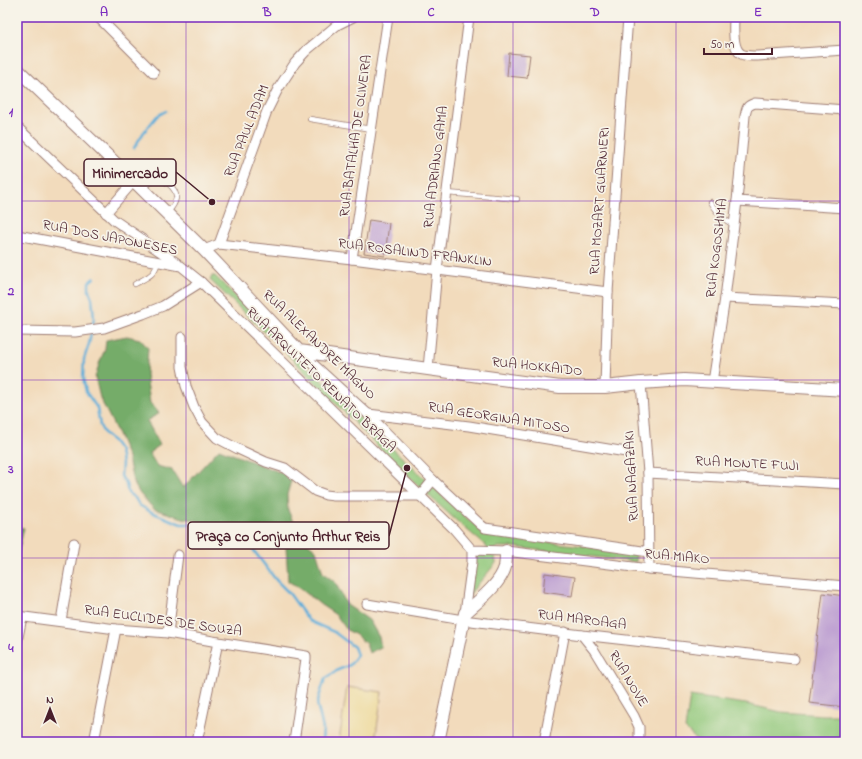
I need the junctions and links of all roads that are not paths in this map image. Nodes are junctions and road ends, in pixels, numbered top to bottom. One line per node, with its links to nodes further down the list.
1 (98, 17): 10 (street)
2 (353, 17): 7 (street, RUA PAUL ADAM)
3 (388, 17): 14 (street, RUA BATALHA DE OLIVEIRA)
4 (469, 17): 16 (street, RUA ADRIANO GAMA)
5 (628, 17): 33 (street, RUA MOZART GUARNIERI)
6 (734, 17): 8 (street)
7 (337, 21): 25 (street, RUA PAUL ADAM)
8 (845, 50)
9 (17, 69): 15 (street, RUA ALEXANDRE MAGNO)
10 (154, 73)
11 (845, 110): 18 (street, RUA KOGOSHIMA)
12 (310, 119): 14 (lane)
13 (17, 127): 21 (street)
14 (371, 129): 27 (street, RUA BATALHA DE OLIVEIRA)
15 (137, 185): 21 (street); 22 (street, RUA ALEXANDRE MAGNO); 22 (lane)
16 (447, 193): 17 (lane); 30 (street, RUA ADRIANO GAMA)
17 (517, 199)
18 (736, 201): 20 (street); 23 (street, RUA KOGOSHIMA)
19 (710, 202): 23 (lane)
20 (845, 208)
21 (106, 213): 29 (street)
22 (167, 214): 26 (street, RUA ALEXANDRE MAGNO)
23 (734, 225): 34 (street, RUA KOGOSHIMA)
24 (17, 234): 28 (street, RUA DOS JAPONESES)
25 (219, 244): 26 (street); 27 (street, RUA ROSALIND FRANKLIN)
26 (204, 250): 38 (street, RUA ALEXANDRE MAGNO)
27 (352, 259): 30 (street, RUA ROSALIND FRANKLIN)
28 (158, 262): 29 (street, RUA DOS JAPONESES); 32 (lane)
29 (181, 266): 31 (street, RUA DOS JAPONESES)
30 (437, 270): 33 (street, RUA ROSALIND FRANKLIN); 39 (street, RUA ADRIANO GAMA)
31 (197, 279): 36 (street); 49 (street, RUA ARQUITETO RENATO BRAGA)
32 (136, 284)
33 (608, 292): 42 (street, RUA MOZART GUARNIERI)
34 (725, 298): 35 (street); 40 (street, RUA KOGOSHIMA)
35 (845, 304)
36 (17, 331)
37 (182, 337): 49 (street)
38 (299, 350): 39 (street, RUA HOKKAIDO); 44 (street, RUA ALEXANDRE MAGNO)
39 (428, 369): 42 (street, RUA HOKKAIDO)
40 (712, 382): 41 (street, RUA HOKKAIDO); 43 (street, RUA HOKKAIDO)
41 (640, 383): 42 (street, RUA HOKKAIDO); 46 (street, RUA NAGAZAKI)
42 (606, 387)
43 (845, 390)
44 (368, 414): 45 (street, RUA GEORGINA MITOSO); 47 (street, RUA ALEXANDRE MAGNO)
45 (626, 452)
46 (648, 473): 48 (street, RUA MONTE FUJI); 53 (street, RUA NAGAZAKI)
47 (433, 480): 49 (street); 53 (street, RUA ALEXANDRE MAGNO)
48 (845, 484)
49 (420, 496): 51 (street, RUA ARQUITETO RENATO BRAGA)
50 (74, 543): 60 (street)
51 (472, 550): 52 (street); 59 (street)
52 (506, 551): 55 (street, RUA MIAKO); 59 (street)
53 (649, 552): 55 (street, RUA NAGAZAKI)
54 (178, 556): 63 (street)
55 (649, 569): 56 (street, RUA MIAKO)
56 (845, 586)
57 (367, 604): 59 (street, RUA MAROAGA)
58 (19, 616): 60 (street, RUA EUCLIDES DE SOUZA); 65 (street)
59 (464, 616): 62 (street, RUA MAROAGA); 71 (street)
60 (61, 621): 61 (street, RUA EUCLIDES DE SOUZA)
61 (116, 629): 63 (street, RUA EUCLIDES DE SOUZA); 68 (street)
62 (565, 632): 64 (street, RUA MAROAGA); 72 (street)
63 (168, 633): 66 (street, RUA EUCLIDES DE SOUZA)
64 (582, 634): 67 (street, RUA MAROAGA); 73 (street, RUA NOVE)
65 (17, 642)
66 (218, 642): 69 (street); 70 (street, RUA EUCLIDES DE SOUZA)
67 (794, 659)
68 (94, 742)
69 (197, 742)
70 (294, 742)
71 (438, 742)
72 (544, 742)
73 (639, 742)

